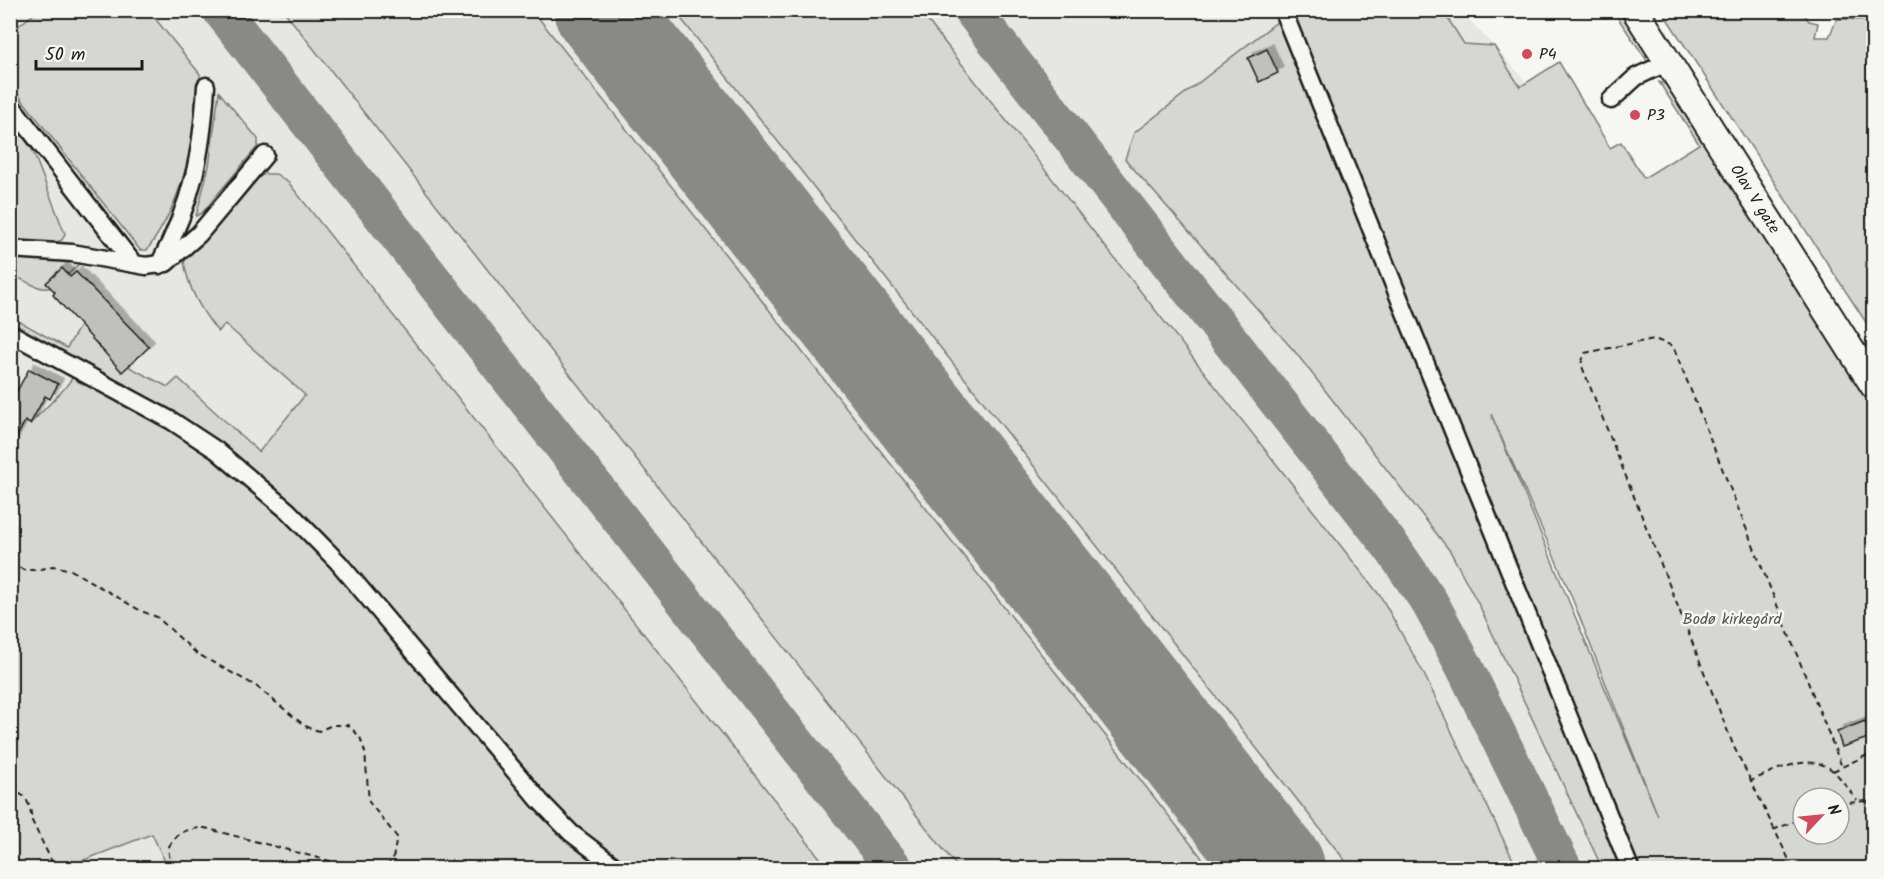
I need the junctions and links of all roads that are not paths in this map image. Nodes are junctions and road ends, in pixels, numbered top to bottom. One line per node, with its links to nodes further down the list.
1 (1635, 10): 10 (highway, Olav V gate)
2 (1285, 16): 12 (lane)
3 (206, 86): 8 (lane)
4 (10, 104): 7 (lane)
5 (265, 155): 8 (lane)
6 (10, 249): 7 (lane)
7 (133, 263): 8 (lane)
8 (159, 265)
9 (10, 333): 11 (lane)
10 (1874, 386)
11 (617, 868)
12 (1630, 868)

